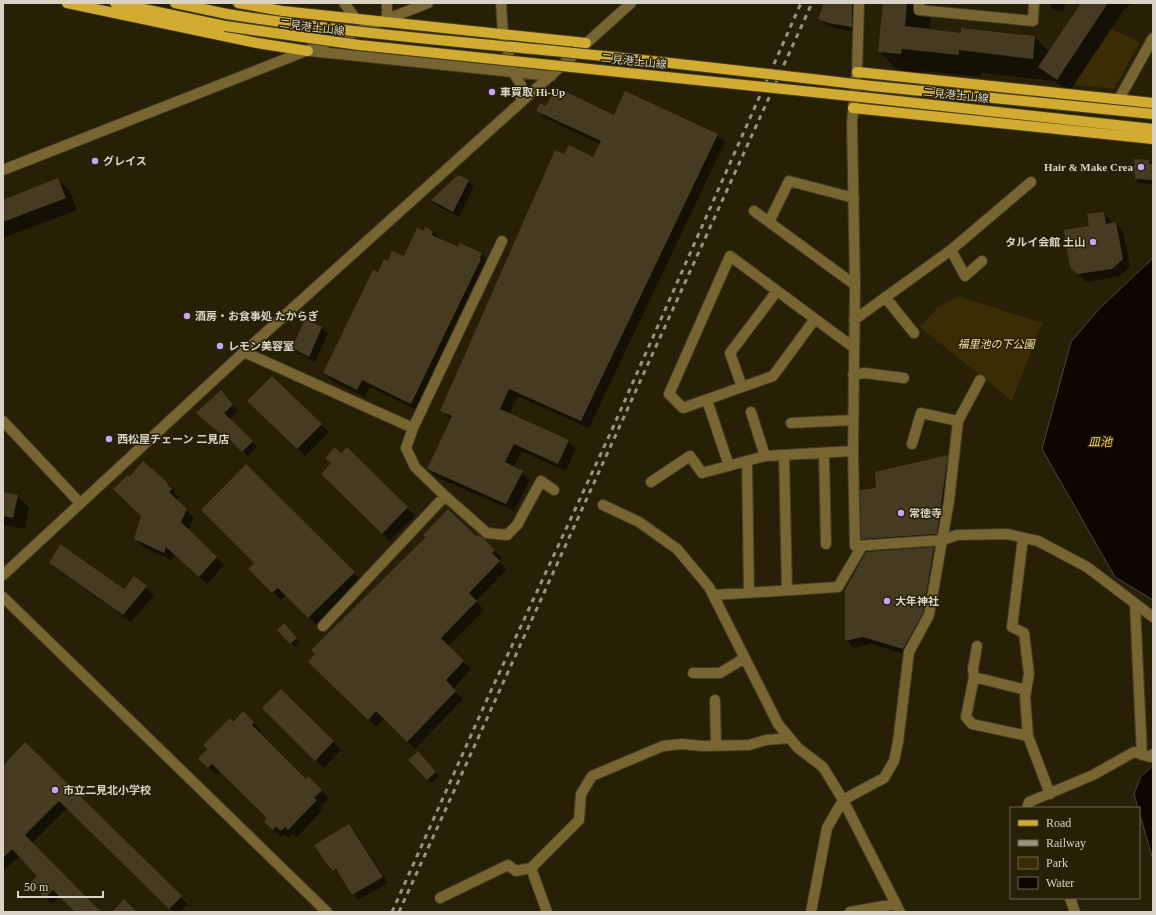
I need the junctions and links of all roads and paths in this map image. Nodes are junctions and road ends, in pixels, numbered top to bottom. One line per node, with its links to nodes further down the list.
1 (67, 3): 18 (main road)
2 (115, 3): 27 (main road, 二見港土山線, bridge)
3 (175, 3): 26 (main road, 二見港土山線, bridge)
4 (238, 3): 13 (main road)
5 (344, 3): 13 (street)
6 (387, 3): 14 (street)
7 (428, 3): 14 (street)
8 (501, 3): 15 (street)
9 (631, 3): 17 (street)
10 (859, 3): 20 (street)
11 (920, 3): 12 (street)
12 (1034, 3)
13 (356, 19): 14 (main road)
14 (385, 21): 15 (main road); 18 (street)
15 (503, 34): 17 (main road); 19 (street)
16 (1152, 42): 22 (street)
17 (586, 44): 21 (street)
18 (308, 51): 19 (street); 29 (street)
19 (513, 72): 21 (street); 23 (street)
20 (857, 72): 22 (main road); 25 (street)
21 (551, 76): 23 (street)
22 (1120, 99): 24 (main road)
23 (521, 102): 44 (street)
24 (1153, 103)
25 (853, 108): 28 (main road); 31 (street)
26 (1153, 114)
27 (1153, 129)
28 (1153, 139)
29 (3, 170)
30 (1031, 182): 35 (street)
31 (854, 198): 33 (street); 37 (street)
32 (754, 211): 33 (street)
33 (769, 222): 37 (street)
34 (502, 241): 55 (street)
35 (951, 250): 36 (street); 39 (street)
36 (982, 262)
37 (855, 285): 41 (street)
38 (777, 291): 40 (street); 48 (street); 49 (street)
39 (885, 298): 41 (street); 42 (street)
40 (815, 319): 43 (street); 48 (street)
41 (854, 320): 43 (street)
42 (914, 333)
43 (853, 347): 45 (street)
44 (244, 352): 55 (street); 66 (street)
45 (853, 374): 46 (street); 52 (street)
46 (904, 378)
47 (980, 380): 53 (street)
48 (742, 387): 49 (street)
49 (707, 400): 62 (street)
50 (751, 412): 60 (street)
51 (3, 420): 66 (street)
52 (853, 420): 54 (street); 57 (street)
53 (958, 421): 56 (street); 69 (street)
54 (791, 423)
55 (413, 428): 65 (street)
56 (912, 444)
57 (853, 451): 58 (street); 71 (street)
58 (824, 453): 59 (street); 70 (street)
59 (784, 455): 60 (street); 73 (street)
60 (765, 456): 61 (street)
61 (747, 461): 62 (street); 74 (street)
62 (729, 466): 63 (street)
63 (651, 482)
64 (554, 490): 65 (street)
65 (445, 496): 79 (street)
66 (80, 503): 72 (street)
67 (603, 505): 75 (street)
68 (1023, 538): 69 (street); 77 (street); 84 (street)
69 (943, 540): 71 (street); 92 (street)
70 (826, 544)
71 (862, 546): 73 (street)
72 (3, 575)
73 (787, 590): 74 (street)
74 (749, 593): 75 (street)
75 (714, 595): 81 (street)
76 (3, 597): 98 (street)
77 (1135, 605): 78 (street); 90 (street)
78 (1153, 617)
79 (322, 626)
80 (977, 646): 83 (street)
81 (746, 658): 82 (street); 87 (street)
82 (693, 673)
83 (974, 677): 84 (street); 86 (street)
84 (1026, 690): 86 (street)
85 (715, 700): 88 (street)
86 (1028, 736): 91 (street)
87 (790, 738): 88 (street); 92 (street)
88 (716, 746): 94 (street)
89 (1153, 754): 90 (street)
90 (1142, 755): 91 (street)
91 (1050, 794): 93 (street)
92 (843, 800): 97 (street); 100 (street)
93 (1028, 807)
94 (531, 868): 95 (street); 99 (street)
95 (440, 898)
96 (1070, 899): 102 (street)
97 (898, 908): 101 (street)
98 (327, 912)
99 (547, 912)
100 (811, 912)
101 (850, 912)
102 (1075, 912)

